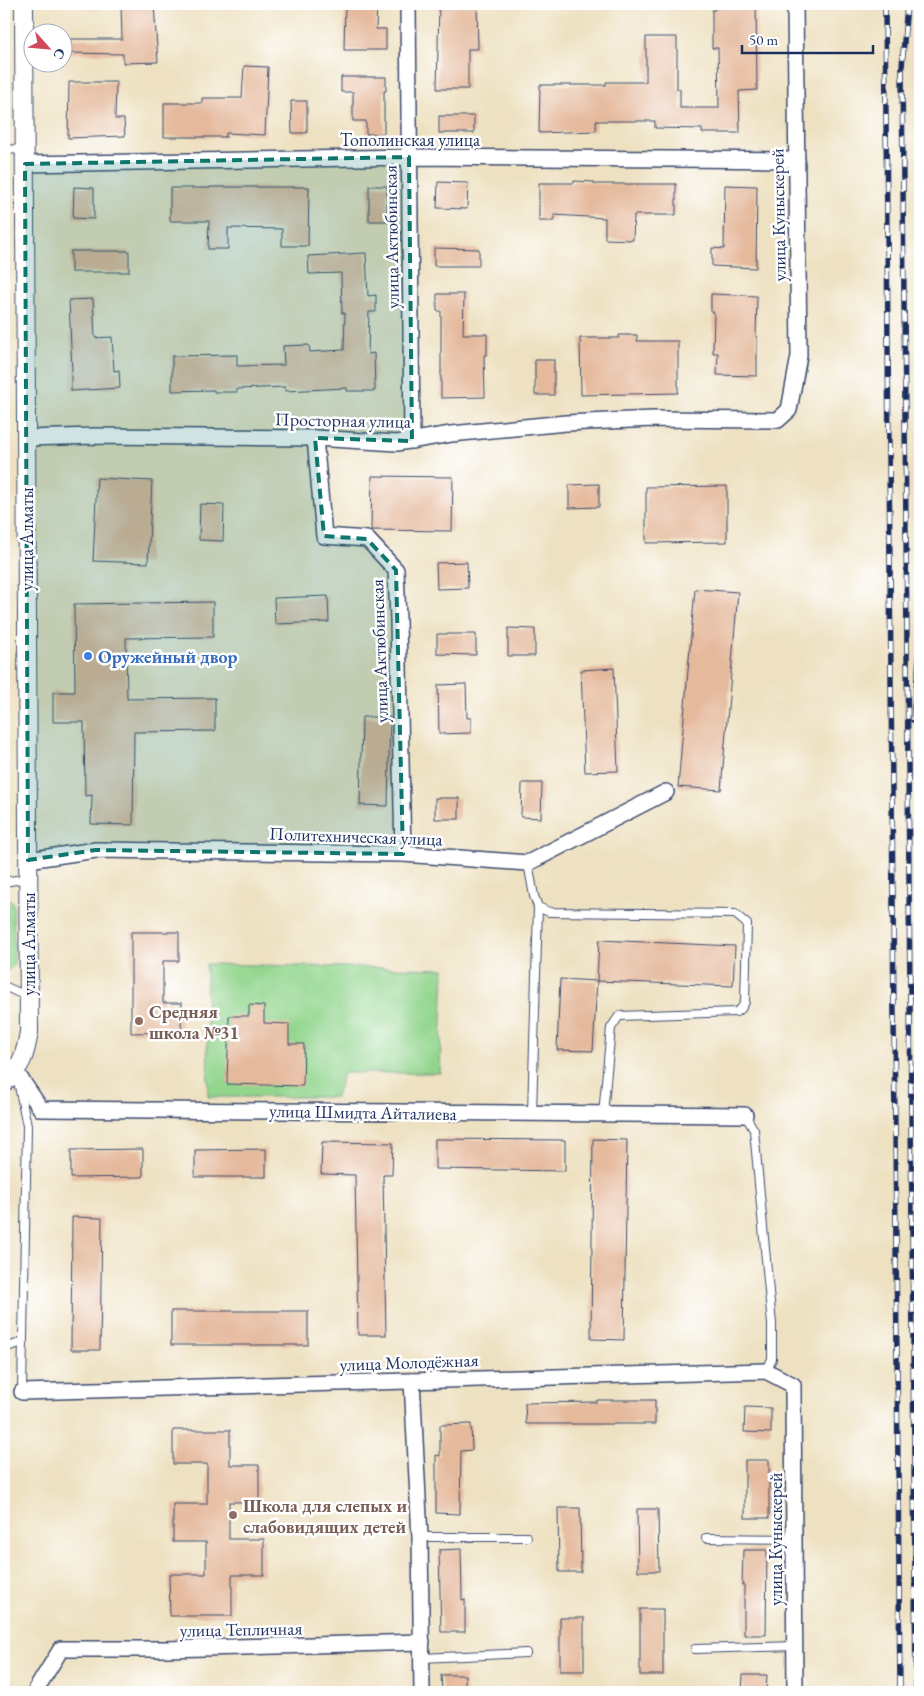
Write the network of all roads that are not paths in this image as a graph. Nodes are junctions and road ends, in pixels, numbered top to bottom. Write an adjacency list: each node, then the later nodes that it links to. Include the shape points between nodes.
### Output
1 (24, 4): 5 (street, улица Алматы)
2 (408, 4): 6 (street, улица Актюбинская)
3 (795, 4): 7 (street, улица Куныскерей)
4 (4, 149): 5 (lane)
5 (25, 157): 6 (street, Тополинская улица); 9 (street, улица Алматы)
6 (409, 157): 7 (street, Тополинская улица); 11 (street, улица Актюбинская)
7 (796, 160): 8 (street, улица Куныскерей, via 799,356 789,410)
8 (778, 420): 11 (street, Просторная улица, via 653,419 566,423)
9 (26, 438): 10 (street, Просторная улица); 14 (street, улица Алматы)
10 (315, 438): 11 (street, Просторная улица); 13 (street, улица Актюбинская, via 324,536 367,539 396,570)
11 (412, 441)
12 (666, 792): 15 (street)
13 (402, 854): 14 (street, Политехническая улица, via 96,850); 15 (street, Политехническая улица)
14 (28, 860): 16 (street, улица Алматы)
15 (528, 863): 18 (lane)
16 (28, 878): 17 (lane); 20 (street, улица Алматы)
17 (4, 882)
18 (538, 907): 22 (lane); 23 (lane, via 549,912 736,914 746,924 745,1002 742,1009 736,1012 619,1016 611,1028)
19 (4, 986): 20 (lane)
20 (28, 997): 21 (street, улица Алматы, via 26,1055)
21 (10, 1077): 22 (street, улица Шмидта Айталиева, via 41,1109); 25 (lane, via 27,1126)
22 (532, 1113): 23 (street, улица Шмидта Айталиева)
23 (603, 1114): 24 (street, улица Шмидта Айталиева)
24 (745, 1115): 27 (lane, via 754,1130 772,1324 772,1359)
25 (23, 1342): 26 (lane); 30 (lane)
26 (4, 1348)
27 (766, 1371): 28 (street, улица Молодёжная); 29 (street, улица Молодёжная)
28 (412, 1381): 30 (street, улица Молодёжная); 31 (street)
29 (793, 1385): 34 (street, улица Куныскерей)
30 (22, 1392)
31 (420, 1537): 32 (lane); 37 (street)
32 (527, 1538)
33 (706, 1538): 34 (lane)
34 (794, 1539): 35 (street, улица Куныскерей)
35 (795, 1646): 36 (lane); 41 (street, улица Куныскерей)
36 (695, 1649)
37 (422, 1650): 38 (lane); 39 (street, улица Тепличная, via 61,1648); 40 (street)
38 (526, 1653)
39 (37, 1692)
40 (422, 1692)
41 (795, 1692)

